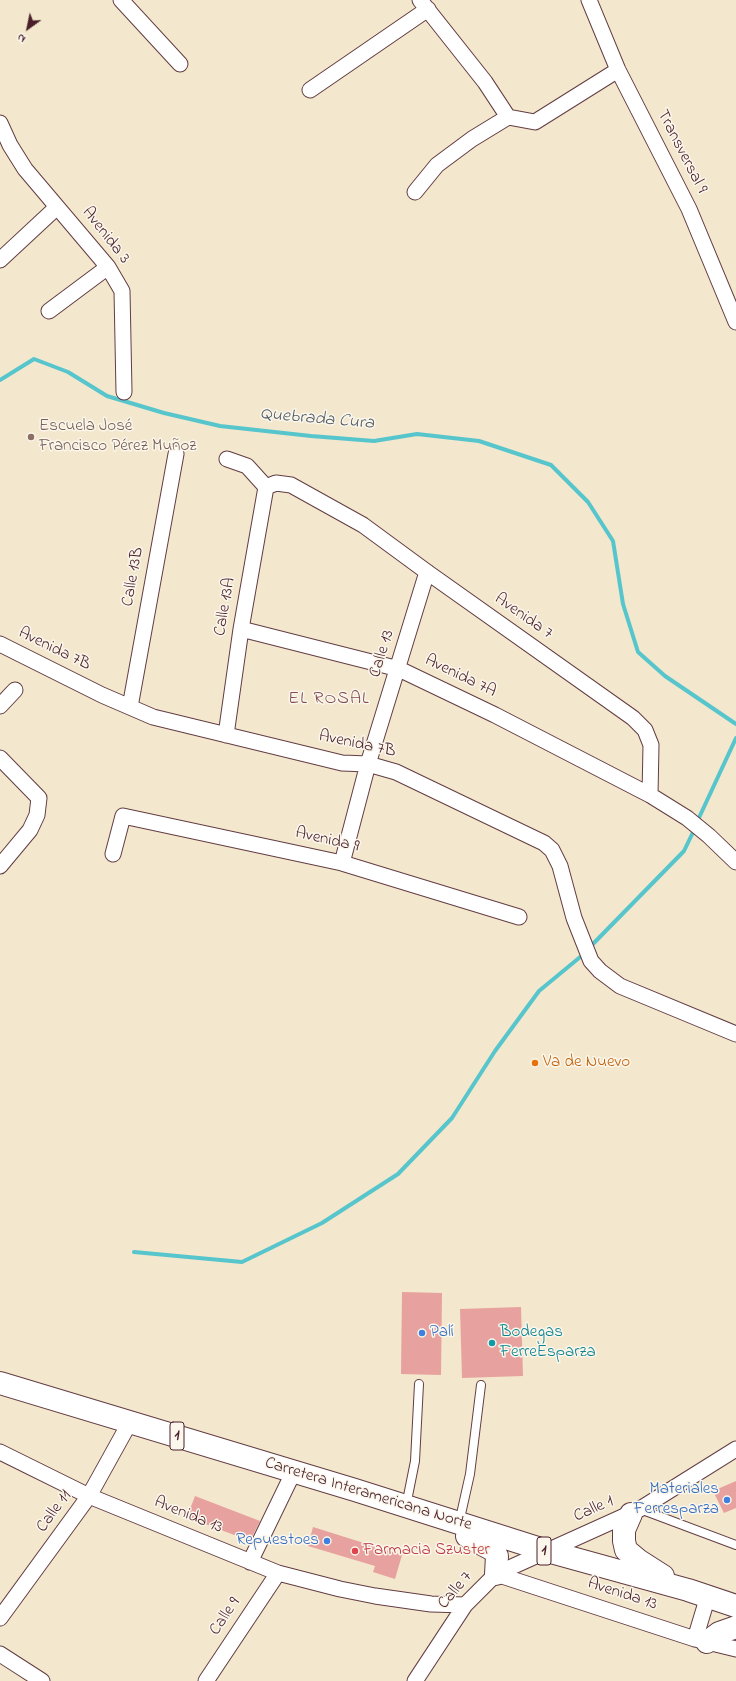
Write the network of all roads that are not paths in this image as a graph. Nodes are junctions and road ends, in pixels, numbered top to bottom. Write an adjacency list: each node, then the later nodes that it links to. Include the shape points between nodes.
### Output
1 (121, 0): 4 (street)
2 (588, 0): 5 (street, Transversal 9)
3 (424, 4): 6 (street); 7 (street, via 485,82)
4 (180, 64)
5 (618, 70): 7 (street, via 535,122); 14 (street, Transversal 9, via 689,209)
6 (310, 90)
7 (508, 117): 9 (street, via 437,165)
8 (0, 123): 10 (street, Avenida 3, via 25,169)
9 (415, 192)
10 (58, 207): 11 (street); 12 (street, Avenida 3)
11 (0, 260)
12 (108, 267): 13 (street); 15 (street, Avenida 3, via 122,291)
13 (49, 311)
14 (736, 322)
15 (124, 392)
16 (176, 454): 25 (street, Calle 13B)
17 (227, 460): 18 (street, via 247,466)
18 (266, 487): 19 (street, Avenida 7, via 276,483 291,485 363,525); 20 (street, Calle 13A)
19 (427, 572): 22 (street, Calle 13); 29 (street, Avenida 7, via 633,718 646,730 651,746)
20 (241, 629): 22 (street, Avenida 7A); 26 (street, Calle 13A)
21 (0, 644): 25 (street, Avenida 7B)
22 (399, 669): 28 (street, Calle 13); 29 (street, Avenida 7A, via 496,715)
23 (15, 690): 24 (street)
24 (0, 706)
25 (130, 707): 26 (street, Avenida 7B, via 152,717)
26 (226, 735): 28 (street, Avenida 7B, via 342,763)
27 (0, 758): 33 (street, via 39,798 37,815 30,830)
28 (368, 764): 32 (street, Calle 13); 35 (street, Avenida 7B, via 396,772 544,843 552,850 560,866 574,918 591,961 600,971 620,986)
29 (650, 795): 31 (street, via 687,818)
30 (113, 854): 32 (street, Avenida 9, via 123,816)
31 (736, 862)
32 (342, 863): 34 (street, Avenida 9)
33 (0, 866)
34 (519, 917)
35 (736, 1034)
36 (0, 1382): 39 (highway, Carretera Interamericana Norte / 1)
37 (419, 1384): 45 (lane, via 415,1461)
38 (481, 1385): 47 (lane, via 470,1474)
39 (130, 1422): 42 (highway, Carretera Interamericana Norte / 1); 44 (street, Calle 11)
40 (736, 1449): 46 (street, Calle 1)
41 (0, 1452): 44 (street, Avenida 13)
42 (294, 1471): 43 (highway, Carretera Interamericana Norte / 1); 50 (street)
43 (370, 1495): 45 (highway, Carretera Interamericana Norte / 1); 52 (highway, via 482,1543 497,1556)
44 (90, 1496): 50 (street, Avenida 13); 56 (street, Calle 11)
45 (406, 1506): 47 (highway, Carretera Interamericana Norte / 1)
46 (636, 1512): 48 (lane); 49 (street, Calle 1); 53 (highway, via 624,1530 626,1550 638,1560)
47 (459, 1523): 49 (highway, Carretera Interamericana Norte / 1)
48 (736, 1545)
49 (547, 1552): 52 (street, Calle 7); 53 (highway, Carretera Interamericana Norte / 1)
50 (250, 1562): 51 (street, Avenida 13)
51 (278, 1573): 54 (street, Avenida 13, via 375,1596 431,1604); 62 (street, Calle 9)
52 (496, 1574): 54 (street, Calle 7); 58 (street, Avenida 13)
53 (698, 1593): 55 (highway, Carretera Interamericana Norte / 1); 58 (street)
54 (465, 1605): 63 (street, Calle 7)
55 (736, 1606)
56 (0, 1618)
57 (736, 1627): 58 (highway)
58 (701, 1641): 59 (street, Avenida 13)
59 (736, 1650)
60 (0, 1654): 61 (street)
61 (42, 1681)
62 (206, 1681)
63 (415, 1681)

